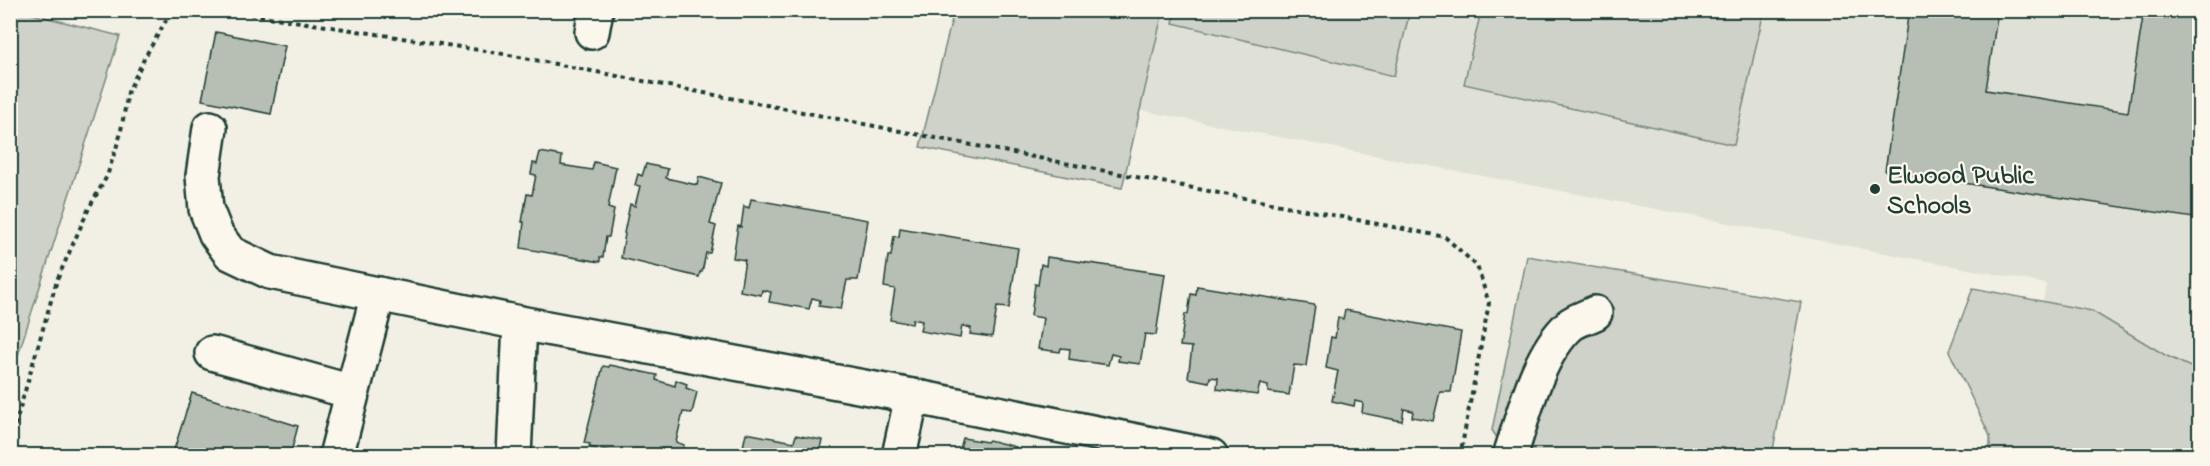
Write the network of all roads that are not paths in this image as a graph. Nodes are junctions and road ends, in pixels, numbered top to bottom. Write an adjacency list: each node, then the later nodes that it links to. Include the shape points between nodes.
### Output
1 (210, 128): 2 (street, via 203,176 206,209 216,234 230,253 270,272)
2 (378, 294): 4 (street); 6 (street)
3 (1595, 313): 12 (street, via 1571,324 1550,347)
4 (520, 323): 7 (street); 9 (street)
5 (212, 353): 6 (street)
6 (352, 392): 8 (street)
7 (912, 396): 10 (street); 11 (street)
8 (336, 456)
9 (514, 456)
10 (899, 456)
11 (1211, 456)
12 (1510, 456)

